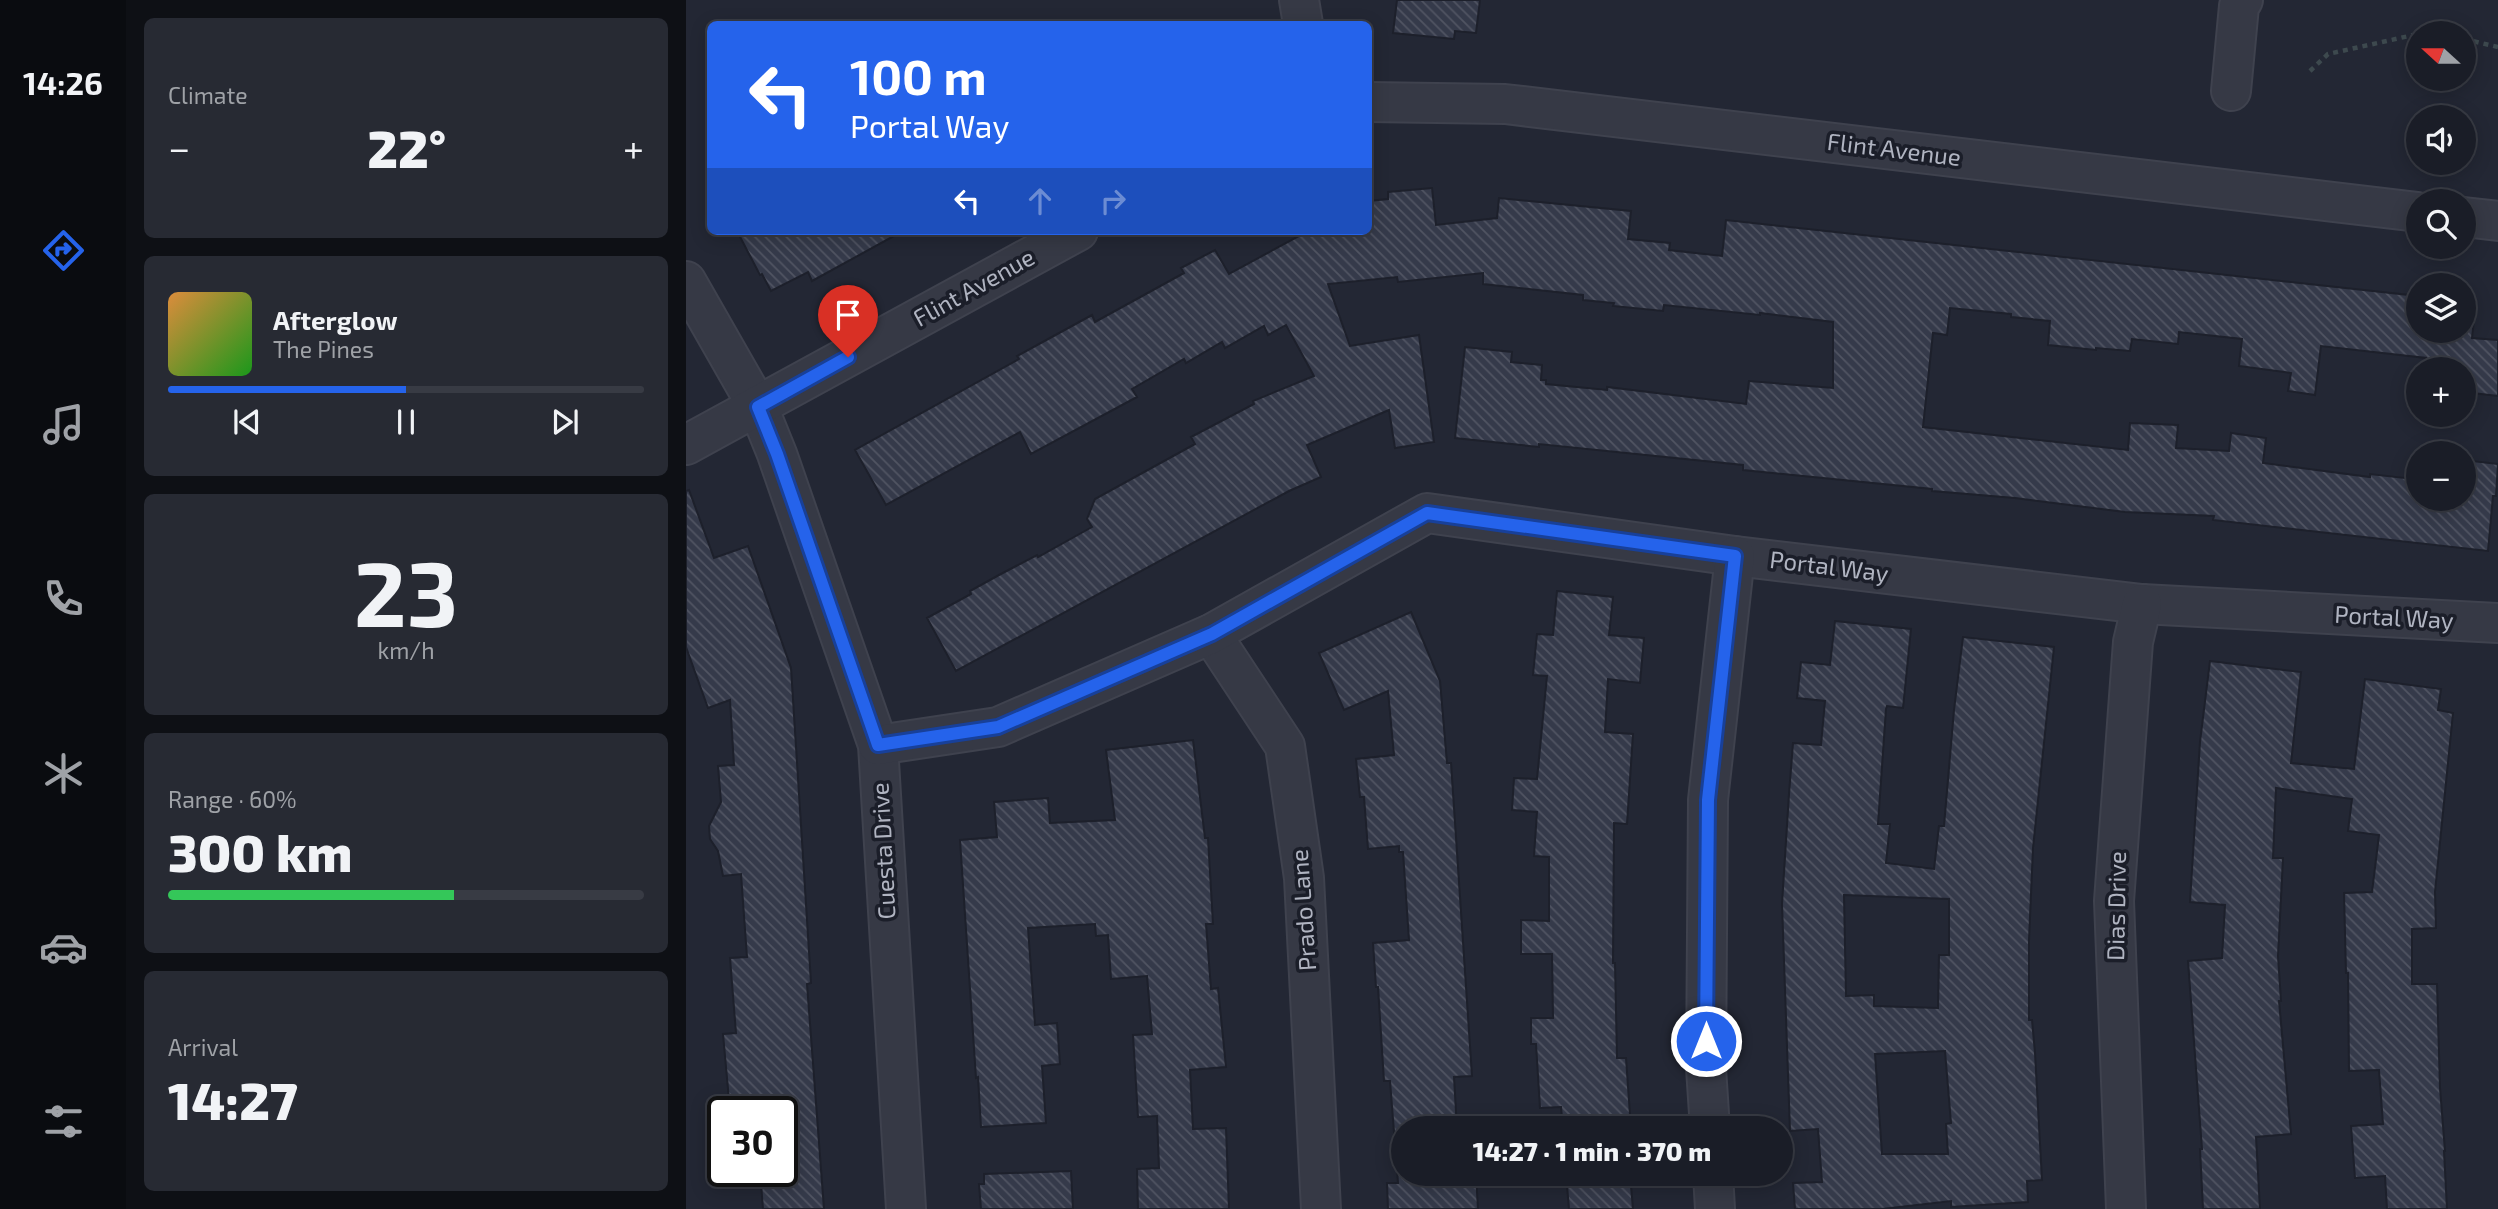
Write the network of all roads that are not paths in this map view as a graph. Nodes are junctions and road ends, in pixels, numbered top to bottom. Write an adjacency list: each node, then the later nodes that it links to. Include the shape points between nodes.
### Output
1 (1299, 0): 3 (street)
2 (2243, 0): 4 (street)
3 (1302, 21)
4 (2231, 92)
5 (1372, 102): 6 (street, Flint Avenue, via 1505,104)
6 (2406, 211)
7 (2476, 219): 8 (street)
8 (2498, 222)
9 (1071, 235): 11 (street, Flint Avenue)
10 (686, 281): 11 (street, Cuesta Drive)
11 (758, 407): 12 (street, Flint Avenue); 17 (street, Cuesta Drive)
12 (686, 445)
13 (1735, 556): 14 (street, Portal Way); 16 (street, Portal Way, via 1427,513); 18 (street, via 1708,800)
14 (2142, 604): 15 (street, Portal Way); 23 (street, Dias Drive, via 2133,642 2113,901)
15 (2498, 623)
16 (1212, 634): 17 (street, Portal Way, via 998,727); 21 (street, Prado Lane, via 1285,746 1304,878)
17 (878, 745): 20 (street, Cuesta Drive)
18 (1709, 1116)
19 (1714, 1186): 22 (street)
20 (906, 1209)
21 (1321, 1209)
22 (1715, 1209)
23 (2126, 1209)

